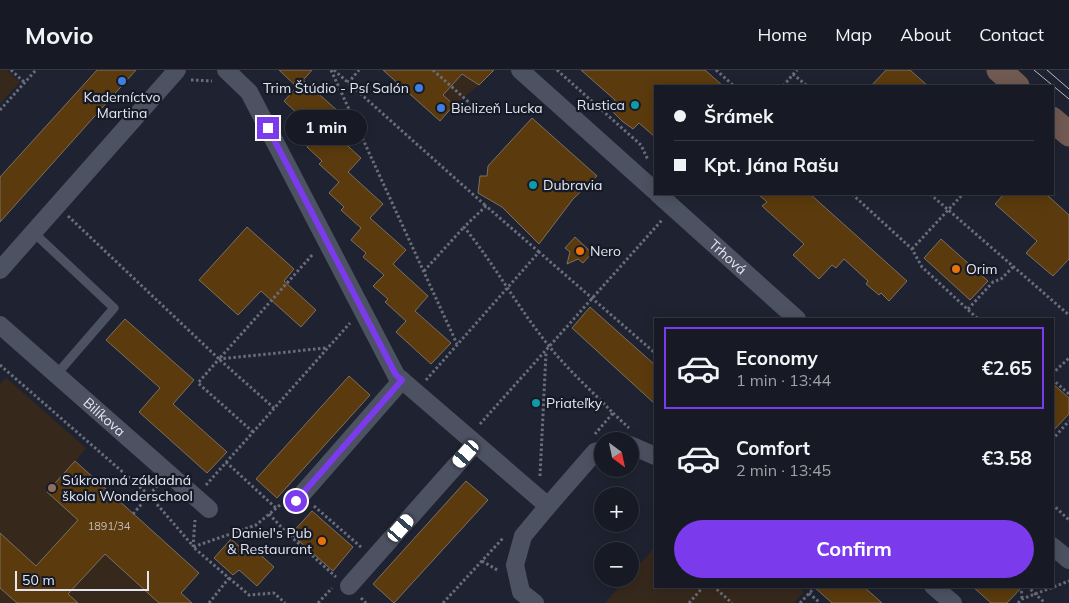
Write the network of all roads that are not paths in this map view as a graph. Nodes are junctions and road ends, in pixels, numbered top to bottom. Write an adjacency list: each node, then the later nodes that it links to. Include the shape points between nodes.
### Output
1 (520, 70): 8 (street, Trhová)
2 (999, 70): 5 (main road)
3 (221, 76): 15 (street, via 249,92 396,375)
4 (180, 77): 10 (street)
5 (1016, 85)
6 (1054, 121): 7 (main road)
7 (1069, 134)
8 (654, 191)
9 (658, 195): 12 (street, Trhová)
10 (33, 232): 11 (street); 14 (lane, via 114,308)
11 (0, 270)
12 (797, 318)
13 (0, 325): 14 (street, Bilíkova)
14 (56, 374): 22 (street, Bilíkova)
15 (410, 378): 16 (street); 20 (street)
16 (476, 436): 21 (street); 25 (street)
17 (639, 449): 19 (street)
18 (594, 454): 21 (street)
19 (654, 456)
20 (296, 501)
21 (548, 506): 27 (street, via 523,536 515,564 521,592)
22 (209, 509)
23 (1054, 548): 24 (street)
24 (1069, 560)
25 (340, 586)
26 (935, 588): 28 (street)
27 (535, 603)
28 (953, 603)

